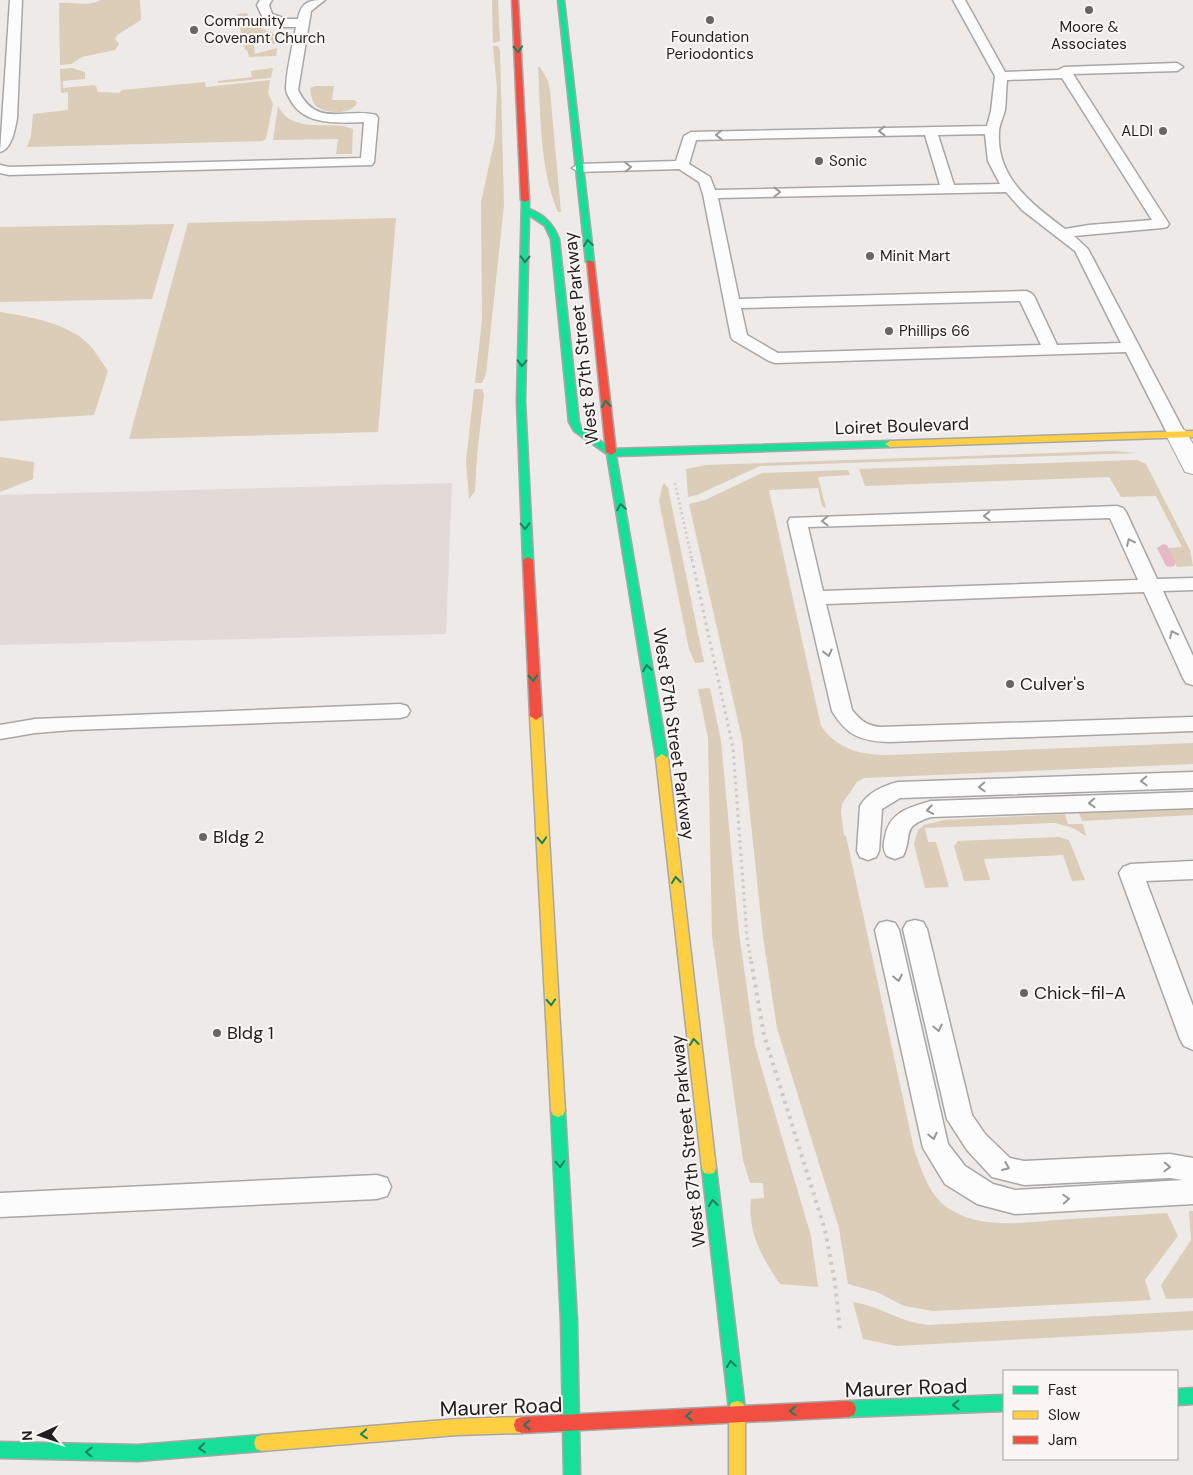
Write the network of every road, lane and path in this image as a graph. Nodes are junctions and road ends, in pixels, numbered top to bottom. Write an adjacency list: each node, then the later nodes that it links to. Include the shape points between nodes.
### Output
1 (16, 0): 13 (lane, via 10,118)
2 (266, 0): 7 (lane, via 267,16 284,24)
3 (319, 0): 7 (lane, via 309,5)
4 (515, 0): 20 (main road, one-way to 20)
5 (561, 0): 15 (main road, West 87th Street Parkway)
6 (959, 0): 10 (lane)
7 (303, 23): 16 (lane, via 292,90 296,102 316,116 371,118 367,162)
8 (1177, 67): 9 (lane, via 1064,71)
9 (1066, 74): 10 (lane); 21 (lane, via 1162,224)
10 (1001, 76): 12 (lane, via 998,111)
11 (930, 130): 12 (lane); 14 (lane, one-way to 14, via 691,136); 18 (lane)
12 (992, 130): 17 (lane, via 995,161)
13 (0, 148)
14 (682, 165): 15 (lane, one-way to 14); 19 (lane, via 705,180)
15 (580, 168): 26 (main road, West 87th Street Parkway, one-way to 15)
16 (0, 169)
17 (1010, 188): 18 (lane); 21 (lane, via 1027,207)
18 (948, 189): 19 (lane, one-way to 18)
19 (710, 194): 22 (lane)
20 (526, 211): 26 (main road, via 545,218 552,226 555,239 574,422 577,430); 53 (main road, one-way to 53, via 521,402 525,522 569,1321)
21 (1062, 234): 23 (lane, via 1081,249)
22 (733, 304): 24 (lane, via 739,337 774,358); 24 (lane, via 1026,296)
23 (1132, 347): 24 (lane); 25 (lane)
24 (1051, 350)
25 (1185, 434): 26 (main road, Loiret Boulevard); 27 (street)
26 (611, 453): 52 (main road, West 87th Street Parkway, one-way to 26, via 661,750)
27 (1193, 467)
28 (672, 475): 48 (path, via 733,748 747,937 764,1035 825,1230 836,1283)
29 (1193, 584): 30 (lane)
30 (1151, 586): 31 (lane); 31 (lane, one-way to 31, via 1116,512 797,522); 32 (lane, one-way to 30)
31 (815, 598): 34 (lane, one-way to 34, via 842,712 852,725 867,734)
32 (1193, 678)
33 (400, 711): 35 (lane, via 72,723)
34 (1193, 724)
35 (0, 732)
36 (1193, 780): 39 (lane, one-way to 39, via 898,790 871,806)
37 (1193, 800): 38 (lane, one-way to 38, via 931,809 902,821 895,835)
38 (895, 850)
39 (868, 851)
40 (1193, 870): 43 (lane, via 1131,873)
41 (914, 929): 44 (lane, one-way to 44, via 960,1120 1002,1168 1024,1173 1170,1166)
42 (887, 930): 46 (lane, one-way to 46, via 936,1148 955,1175 987,1195 1015,1202)
43 (1193, 1039)
44 (1193, 1170)
45 (377, 1187): 47 (lane)
46 (1193, 1192)
47 (0, 1205)
48 (840, 1331)
49 (1193, 1396): 50 (main road)
50 (1178, 1397)
51 (1003, 1403): 52 (main road, Maurer Road, one-way to 52)
52 (737, 1413): 53 (main road, Maurer Road, one-way to 53); 56 (main road, West 87th Street Parkway)
53 (570, 1423): 54 (main road, Maurer Road, one-way to 54, via 457,1427 138,1453); 55 (main road)
54 (0, 1450)
55 (572, 1475)
56 (737, 1475)

